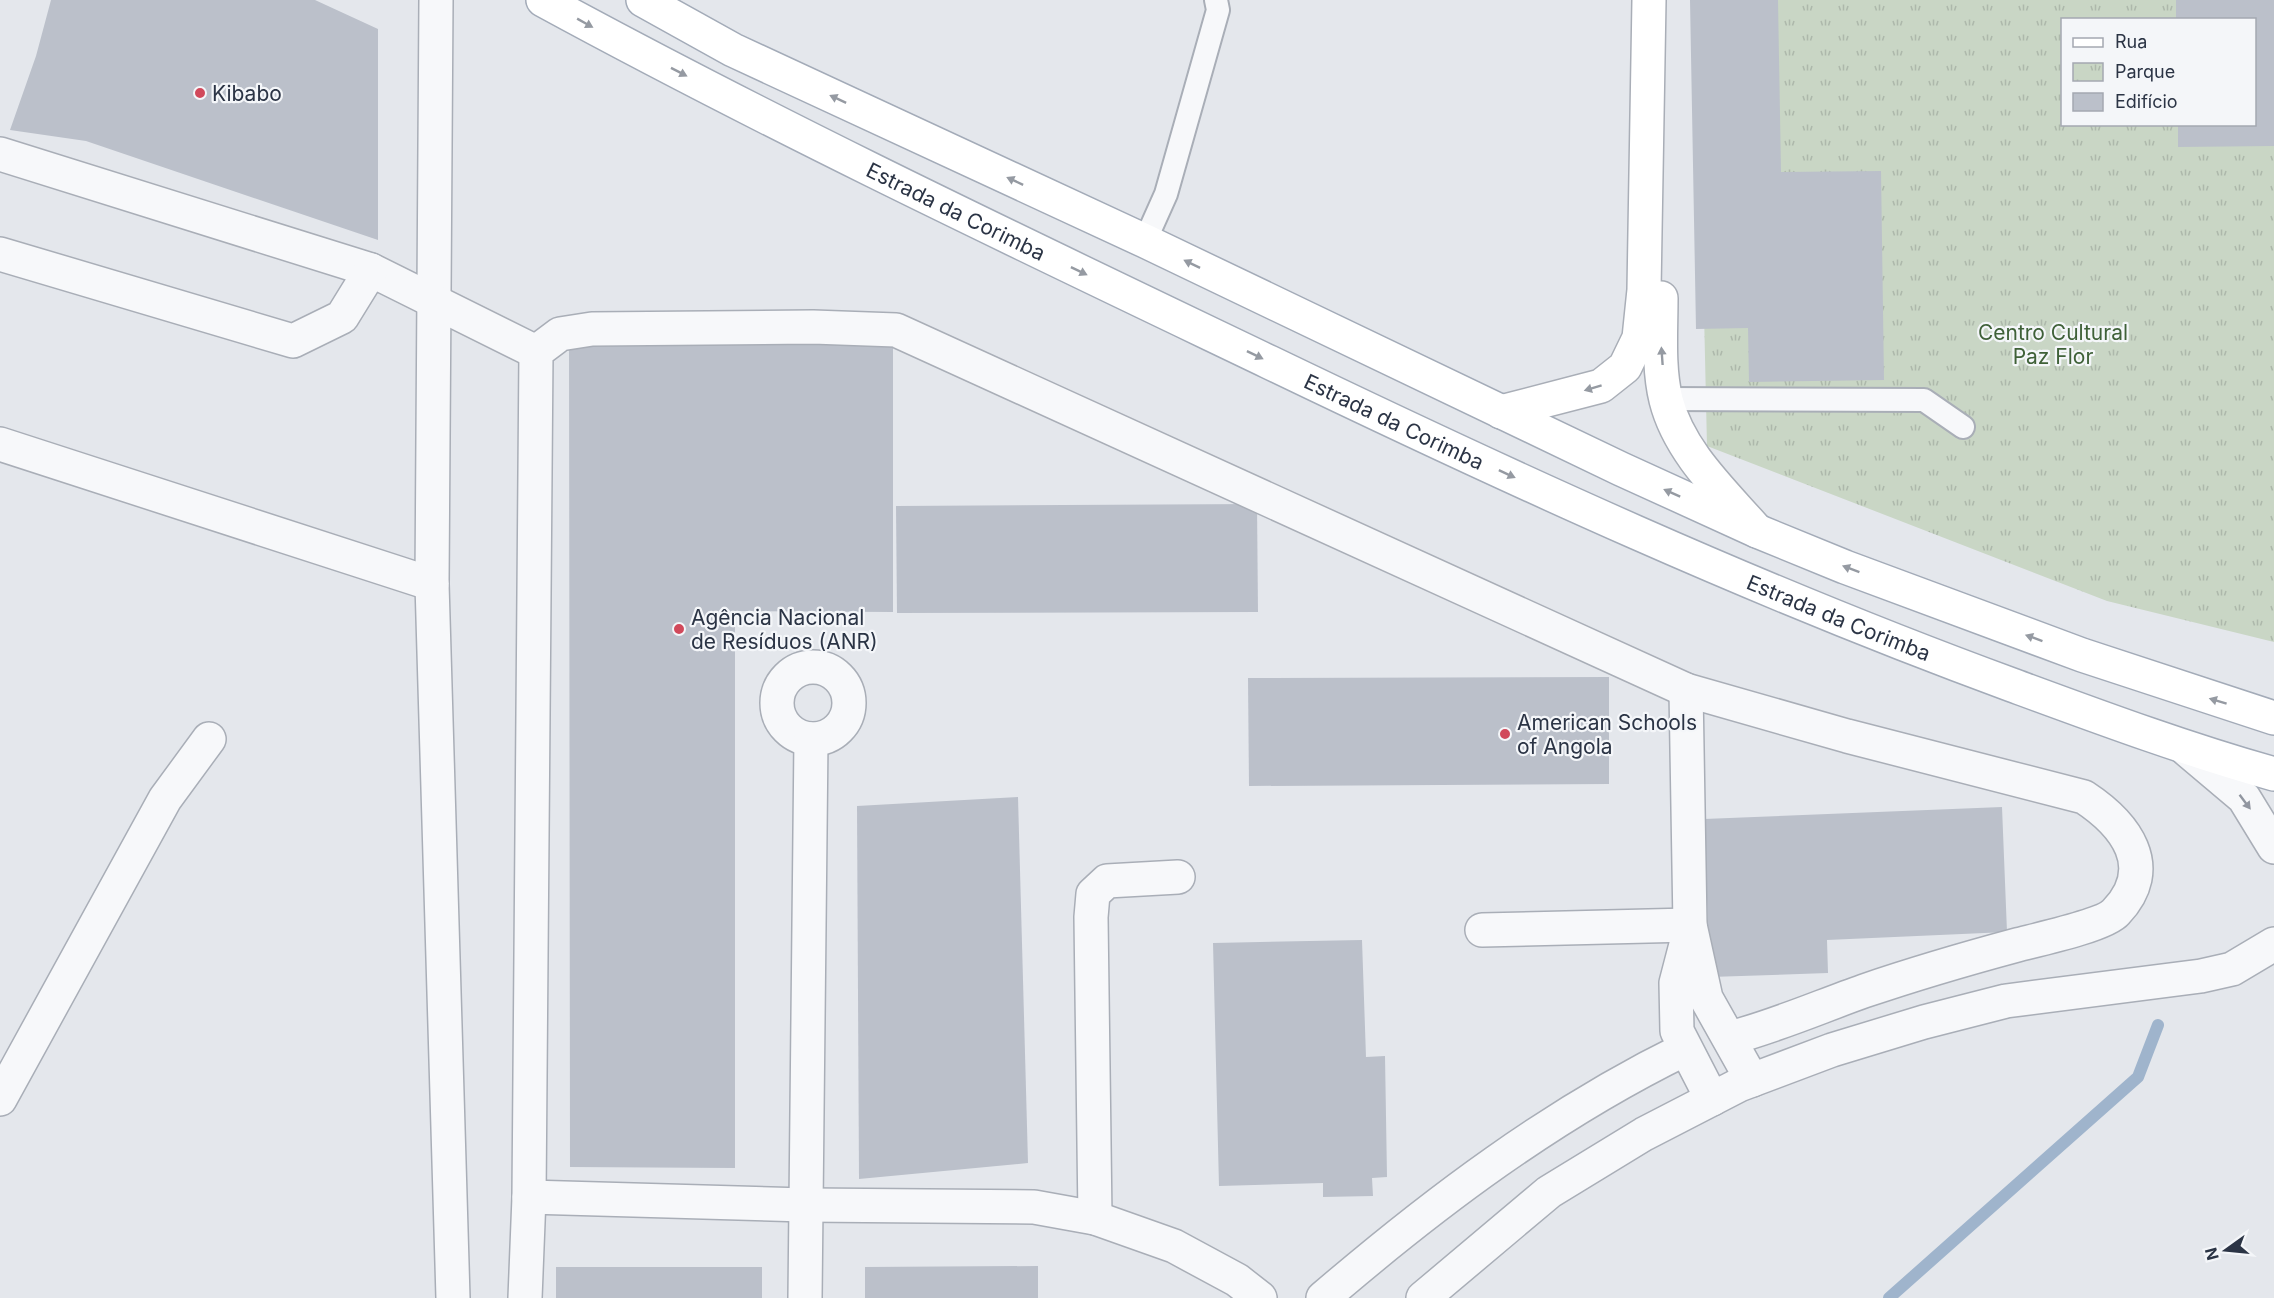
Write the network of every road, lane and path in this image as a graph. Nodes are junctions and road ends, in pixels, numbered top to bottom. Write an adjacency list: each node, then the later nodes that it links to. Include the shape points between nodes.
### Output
1 (436, 0): 11 (street)
2 (543, 0): 23 (main road, Estrada da Corimba, one-way to 23, via 986,226 1563,500 1808,606)
3 (643, 0): 7 (main road, one-way to 3, via 733,50)
4 (1216, 0): 7 (lane, via 1218,10 1166,194)
5 (1649, 0): 8 (main road)
6 (0, 154): 10 (street)
7 (1144, 240): 14 (main road, one-way to 7)
8 (1644, 246): 13 (main road, one-way to 8, via 1662,296); 14 (main road, one-way to 14, via 1639,339 1625,367 1601,386)
9 (0, 254): 10 (street, via 292,341 342,317)
10 (371, 270): 11 (street)
11 (433, 303): 12 (street); 18 (street)
12 (536, 352): 19 (street, via 561,334 592,329 896,330); 35 (street)
13 (1665, 399): 15 (lane, via 1924,400); 17 (main road, via 1697,462)
14 (1501, 412): 17 (main road, one-way to 14)
15 (1963, 427)
16 (0, 444): 18 (street)
17 (1757, 531): 20 (main road, one-way to 17, via 2082,655)
18 (432, 584): 38 (street)
19 (1686, 690): 27 (street); 30 (street, via 1879,745 2084,797 2115,821 2133,850 2135,872 2129,895 2115,915 1967,958)
20 (2274, 718)
21 (209, 739): 33 (street, via 165,799)
22 (811, 739): 36 (street)
23 (2186, 749): 24 (main road, Estrada da Corimba); 25 (street, one-way to 25, via 2244,798)
24 (2274, 774)
25 (2274, 848)
26 (1178, 877): 37 (street, via 1107,880 1093,894)
27 (1690, 925): 28 (street); 30 (street, via 1707,998); 31 (street, via 1676,983 1677,1031)
28 (1482, 930)
29 (2271, 940): 32 (street, via 2232,969 2006,1001 1832,1050)
30 (1730, 1038): 32 (street)
31 (1685, 1049): 34 (street); 42 (street, via 1591,1099 1467,1181)
32 (1752, 1080): 34 (street)
33 (0, 1099)
34 (1712, 1099): 43 (street, via 1644,1134 1549,1192)
35 (530, 1197): 36 (street); 39 (street)
36 (805, 1205): 37 (street, via 1034,1207); 40 (street)
37 (1095, 1218): 41 (street, via 1174,1246 1237,1280)
38 (453, 1298)
39 (525, 1298)
40 (805, 1298)
41 (1260, 1298)
42 (1323, 1298)
43 (1423, 1298)

